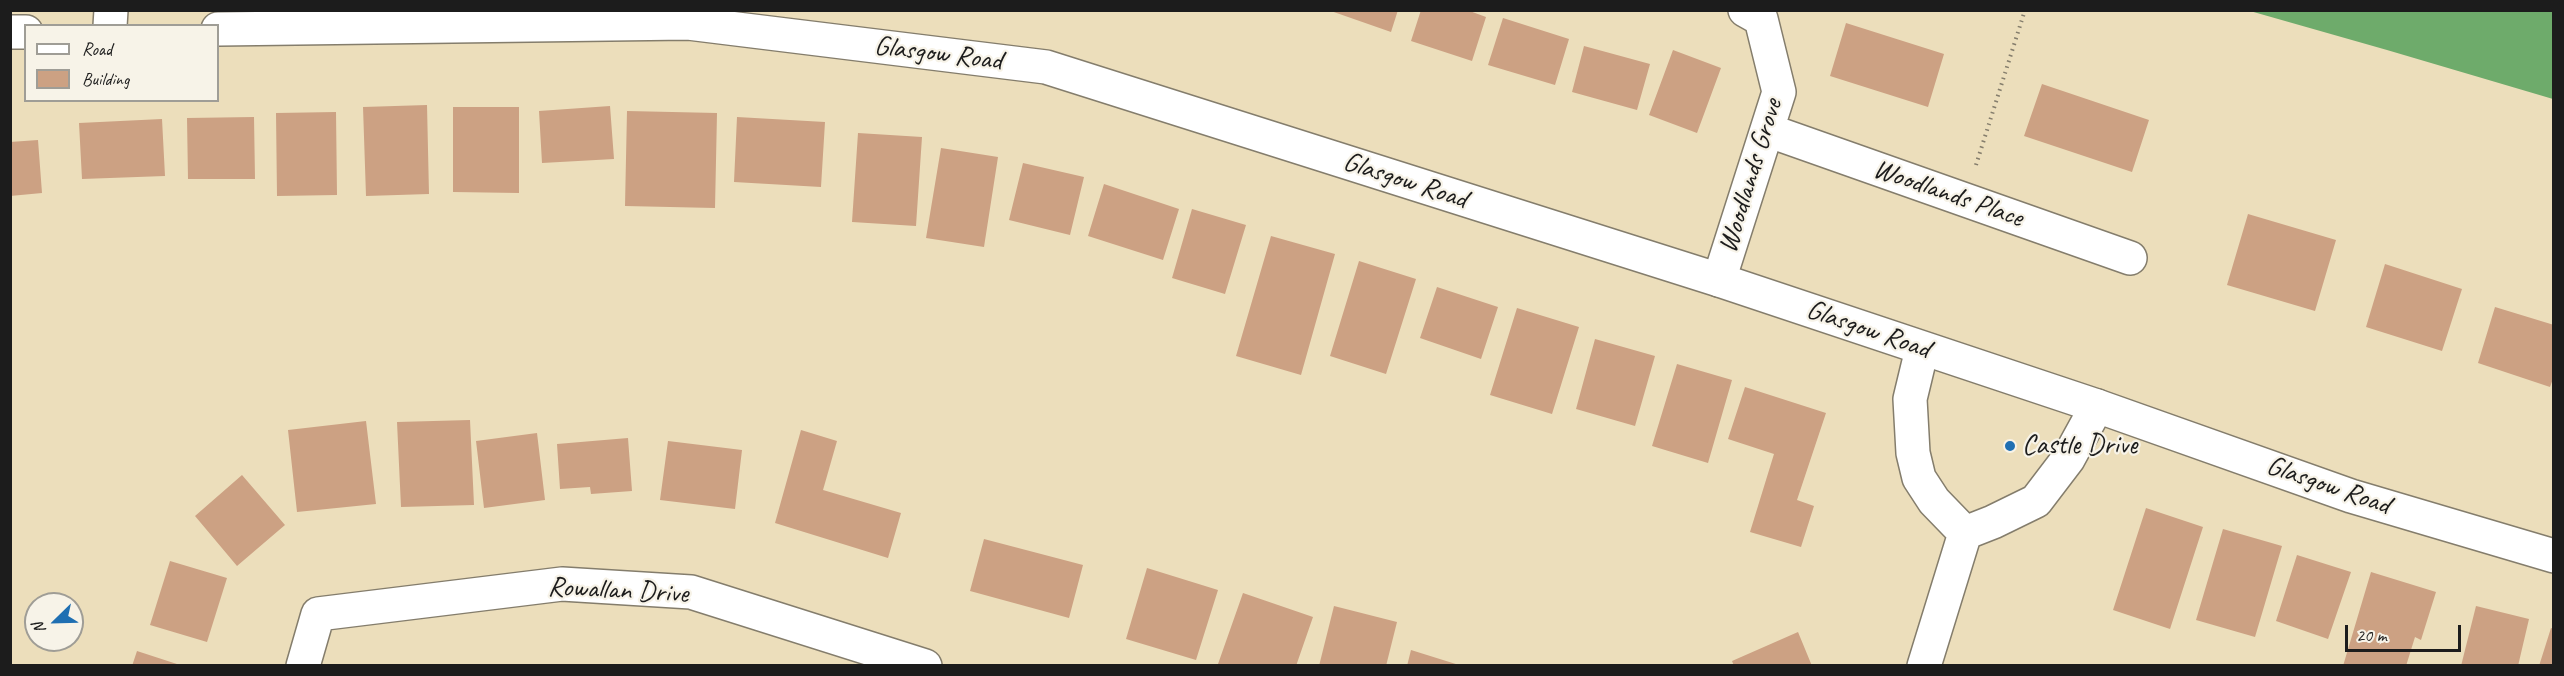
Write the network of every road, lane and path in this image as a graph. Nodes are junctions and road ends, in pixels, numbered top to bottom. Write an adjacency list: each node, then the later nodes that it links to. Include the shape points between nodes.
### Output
1 (1745, 10): 4 (main road, Woodlands Grove, via 1761,19 1779,92)
2 (2025, 10): 5 (path)
3 (219, 29): 7 (main road, Glasgow Road, via 688,23 1046,67)
4 (1767, 130): 5 (main road, Woodlands Place); 7 (main road, Woodlands Grove)
5 (1965, 201): 6 (main road, Woodlands Place)
6 (2130, 258)
7 (1719, 280): 8 (main road, Glasgow Road)
8 (1922, 349): 9 (main road, Glasgow Road); 10 (main road, via 1910,399 1918,478)
9 (2097, 406): 10 (main road, via 2068,459 2036,501); 11 (main road, Glasgow Road, via 2351,496)
10 (1965, 533): 14 (main road)
11 (2553, 556)
12 (303, 666): 13 (main road, Rowallan Drive, via 318,614 562,584 691,592)
13 (925, 666)
14 (1924, 666)

